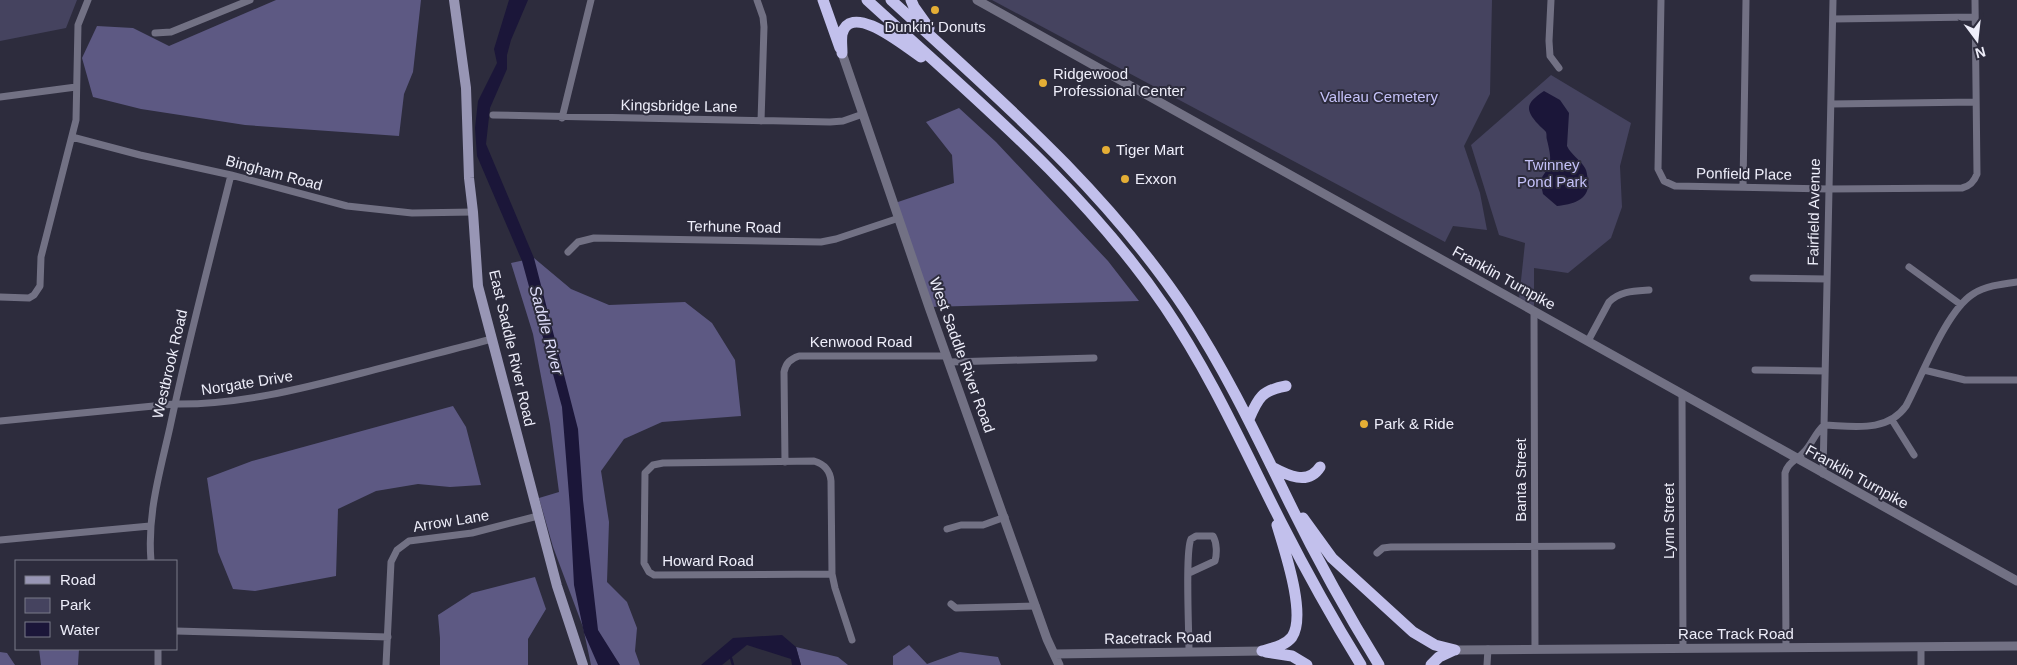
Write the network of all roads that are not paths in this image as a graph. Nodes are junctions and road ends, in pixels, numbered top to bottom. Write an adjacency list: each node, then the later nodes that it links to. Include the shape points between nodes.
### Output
1 (88, 0): 24 (street, via 78,25)
2 (250, 0): 16 (street)
3 (454, 0): 36 (main road, East Saddle River Road, via 465,80)
4 (590, 0): 30 (street)
5 (757, 0): 31 (street, via 764,28)
6 (823, 0): 21 (highway)
7 (867, 0): 23 (highway)
8 (891, 0): 20 (highway)
9 (911, 0): 20 (highway)
10 (977, 0): 46 (street, Franklin Turnpike)
11 (1551, 0): 22 (street, via 1548,41 1550,56)
12 (1661, 0): 34 (street, Ponfield Place, via 1658,169 1664,181 1675,186)
13 (1746, 0): 34 (street)
14 (1833, 0): 18 (street, Fairfield Avenue)
15 (1975, 0): 17 (street)
16 (238, 3): 19 (street, via 171,32)
17 (1975, 17): 18 (street); 26 (street)
18 (1833, 19): 27 (street, Fairfield Avenue)
19 (155, 33)
20 (947, 51): 58 (highway, via 1052,149 1131,234 1194,323)
21 (842, 53): 23 (highway, via 845,28 863,21 882,28); 28 (street, West Saddle River Road)
22 (1559, 68)
23 (950, 76): 69 (highway, via 1069,189 1141,273 1205,370)
24 (76, 87): 25 (street); 32 (street, via 76,120)
25 (0, 97)
26 (1976, 102): 27 (street); 35 (street, Ponfield Place, via 1977,174 1972,184 1958,189)
27 (1831, 104): 35 (street, Fairfield Avenue)
28 (863, 114): 31 (street, Kingsbridge Lane, via 838,122); 37 (street, West Saddle River Road)
29 (493, 115): 30 (street, Kingsbridge Lane)
30 (562, 118): 31 (street, Kingsbridge Lane)
31 (761, 121)
32 (72, 137): 33 (street, Bingham Road); 44 (street, via 41,257 40,286 29,298)
33 (231, 175): 36 (street, Bingham Road, via 348,206 412,213); 57 (street, Westbrook Road)
34 (1743, 187): 35 (street, Ponfield Place)
35 (1829, 189): 41 (street, Fairfield Avenue)
36 (473, 212): 47 (main road, East Saddle River Road, via 478,286)
37 (899, 218): 38 (street, Terhune Road, via 821,242 594,238 578,242); 50 (street, West Saddle River Road)
38 (568, 252)
39 (1909, 267): 45 (street)
40 (1753, 278): 41 (street)
41 (1827, 279): 53 (street, Fairfield Avenue)
42 (2017, 282): 45 (street, via 1988,287)
43 (1649, 290): 48 (street, via 1613,298)
44 (0, 297)
45 (1960, 304): 52 (street)
46 (1534, 311): 48 (street, Franklin Turnpike); 76 (street, Banta Street)
47 (492, 339): 57 (street, Norgate Drive, via 294,390 236,400); 70 (main road, East Saddle River Road)
48 (1588, 341): 56 (street, Franklin Turnpike)
49 (1094, 358): 50 (street)
50 (948, 359): 64 (street, Kenwood Road, via 793,358 784,372); 71 (street, West Saddle River Road)
51 (1755, 370): 53 (street)
52 (1924, 370): 54 (street, via 1965,380); 59 (street, via 1906,406)
53 (1825, 371): 61 (street, Fairfield Avenue)
54 (2017, 380)
55 (1286, 386): 58 (highway, via 1264,393)
56 (1682, 394): 63 (street, Franklin Turnpike); 89 (street, Lynn Street)
57 (174, 404): 60 (street, Norgate Drive); 72 (street, Westbrook Road, via 156,480)
58 (1249, 419): 65 (highway)
59 (1892, 420): 61 (street, via 1871,426); 62 (street)
60 (0, 421)
61 (1824, 426): 63 (street); 67 (street, Fairfield Avenue)
62 (1914, 455)
63 (1796, 459): 67 (street, Franklin Turnpike); 90 (street, via 1785,473)
64 (785, 462): 80 (street, via 814,461 828,471 831,481); 80 (street, Howard Road, via 663,463 650,467 644,476 646,568 659,576)
65 (1272, 467): 66 (highway, via 1300,478 1312,475); 68 (highway)
66 (1320, 467)
67 (1823, 474): 81 (street, Franklin Turnpike)
68 (1284, 491): 94 (highway, via 1326,550 1350,575 1418,637 1435,646); 104 (highway, via 1328,577)
69 (1270, 499): 96 (highway, via 1291,572 1297,622 1287,642); 103 (highway, via 1320,596)
70 (538, 516): 85 (street, Arrow Lane, via 472,533 416,539 402,544 391,562); 100 (main road, East Saddle River Road)
71 (1005, 517): 73 (street, via 983,525); 83 (street, West Saddle River Road)
72 (150, 526): 74 (street); 78 (street, Westbrook Road)
73 (947, 529)
74 (0, 540)
75 (1612, 546): 76 (street)
76 (1534, 547): 77 (street, via 1391,547); 92 (street, Banta Street)
77 (1377, 553)
78 (151, 560)
79 (1188, 572): 79 (street, via 1215,561 1216,541 1213,536 1191,539 1188,544); 95 (street)
80 (832, 574): 86 (street)
81 (2017, 581)
82 (950, 604): 83 (street, via 956,608)
83 (1036, 606): 97 (street, West Saddle River Road)
84 (178, 631): 85 (street)
85 (388, 638): 99 (street, Arrow Lane)
86 (852, 640)
87 (2017, 646): 88 (street, Race Track Road)
88 (1921, 647): 90 (street, Race Track Road); 107 (street)
89 (1683, 648): 90 (street, Race Track Road); 92 (street, Race Track Road)
90 (1786, 648)
91 (1488, 649): 92 (street, Race Track Road); 94 (street, Race Track Road); 106 (street)
92 (1535, 649)
93 (158, 650): 98 (street)
94 (1455, 650): 105 (highway, via 1439,657)
95 (1189, 651): 96 (street, Racetrack Road); 97 (street, Racetrack Road)
96 (1262, 651): 102 (highway, via 1292,656)
97 (1054, 654): 101 (street, West Saddle River Road)
98 (158, 665)
99 (386, 665)
100 (583, 665)
101 (1058, 665)
102 (1307, 665)
103 (1361, 665)
104 (1379, 665)
105 (1431, 665)
106 (1488, 665)
107 (1921, 665)

